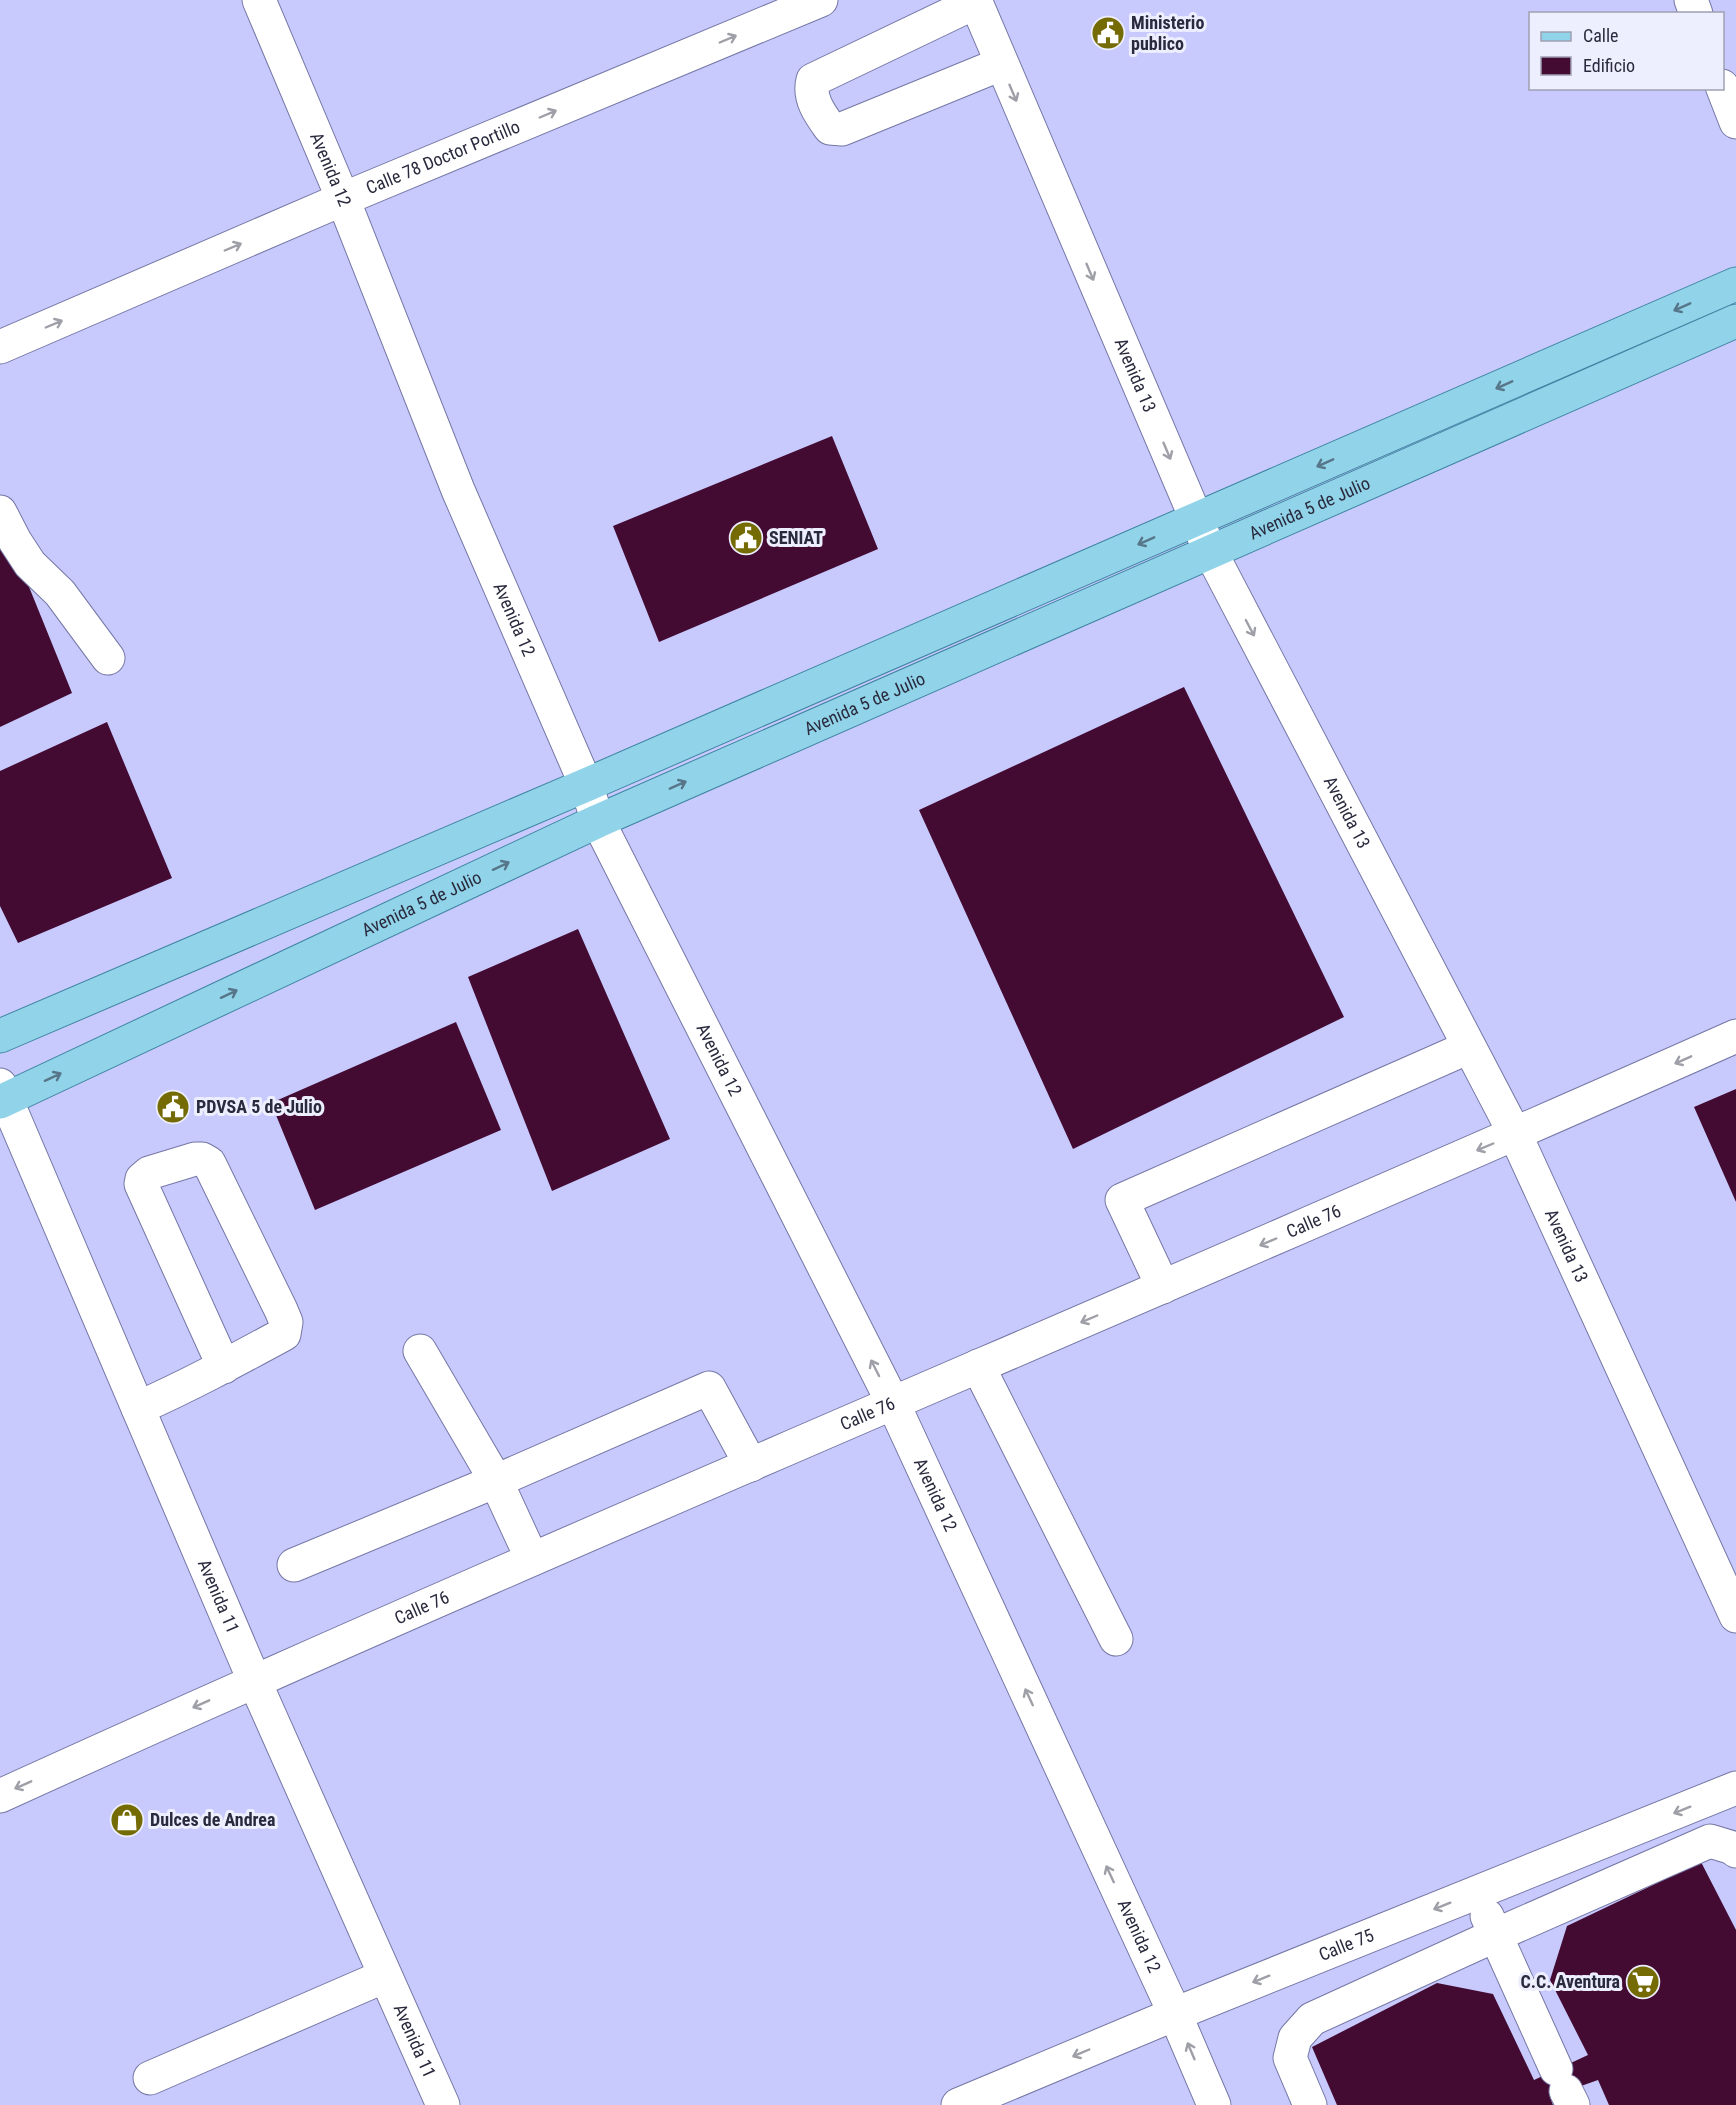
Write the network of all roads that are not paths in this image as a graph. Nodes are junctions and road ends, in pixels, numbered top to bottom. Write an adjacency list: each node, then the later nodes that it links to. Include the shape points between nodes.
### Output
1 (259, 0): 7 (street, Avenida 12)
2 (821, 0): 7 (street, Calle 78 Doctor Portillo, one-way to 2)
3 (976, 1): 4 (street, Avenida 13); 4 (street, via 813,80 810,90 814,102 830,128 842,129)
4 (1001, 64): 12 (street, Avenida 13, one-way to 12)
5 (1724, 90): 6 (street)
6 (1736, 122)
7 (343, 199): 10 (street, Calle 78 Doctor Portillo, one-way to 7); 15 (street, Avenida 12, via 458,490)
8 (1736, 284): 12 (main road, Avenida 5 de Julio, one-way to 12)
9 (1736, 321): 13 (main road, Avenida 5 de Julio)
10 (2, 340)
11 (0, 512): 14 (street, via 30,564 60,593)
12 (1196, 519): 13 (street, Avenida 13); 15 (main road, Avenida 5 de Julio, one-way to 15)
13 (1210, 551): 16 (main road, Avenida 5 de Julio, one-way to 13); 19 (street, Avenida 13, one-way to 19)
14 (108, 658)
15 (586, 785): 16 (street, Avenida 12); 17 (main road, Avenida 5 de Julio)
16 (598, 820): 20 (main road, Avenida 5 de Julio, one-way to 16); 26 (street, Avenida 12, one-way to 16)
17 (0, 1036)
18 (1736, 1036): 21 (street, Calle 76, one-way to 21)
19 (1469, 1047): 21 (street, Avenida 13); 22 (street, via 1122,1200)
20 (2, 1096): 27 (street, Avenida 11)
21 (1515, 1134): 22 (street, Calle 76, one-way to 22); 32 (street, Avenida 13)
22 (1163, 1287): 24 (street, Calle 76, one-way to 24)
23 (420, 1352): 29 (street)
24 (978, 1366): 26 (street, Calle 76); 33 (street)
25 (224, 1367): 25 (street, via 284,1334 286,1322 209,1163 195,1159 149,1173 141,1184); 27 (street)
26 (893, 1403): 28 (street, Calle 76); 41 (street, Avenida 12, one-way to 26)
27 (138, 1408): 34 (street, Avenida 11)
28 (751, 1465): 29 (street, via 709,1388); 30 (street, Calle 76)
29 (496, 1481): 30 (street); 31 (street)
30 (532, 1559): 34 (street, Calle 76)
31 (294, 1565)
32 (1736, 1616)
33 (1116, 1639)
34 (254, 1680): 36 (street, Calle 76, one-way to 36); 40 (street, Avenida 11)
35 (1736, 1788): 38 (street, Calle 75, one-way to 38)
36 (0, 1796)
37 (1736, 1851): 39 (street, via 1710,1841)
38 (1477, 1893): 39 (street); 41 (street, Calle 75, one-way to 41)
39 (1496, 1935): 43 (street); 47 (street, via 1312,2019 1295,2038 1290,2058)
40 (385, 1976): 42 (street); 44 (street, Avenida 11)
41 (1175, 2014): 45 (street, Calle 75, one-way to 45); 46 (street, Avenida 12, one-way to 41)
42 (150, 2078)
43 (1565, 2088)
44 (443, 2105)
45 (958, 2105)
46 (1214, 2105)
47 (1310, 2105)

